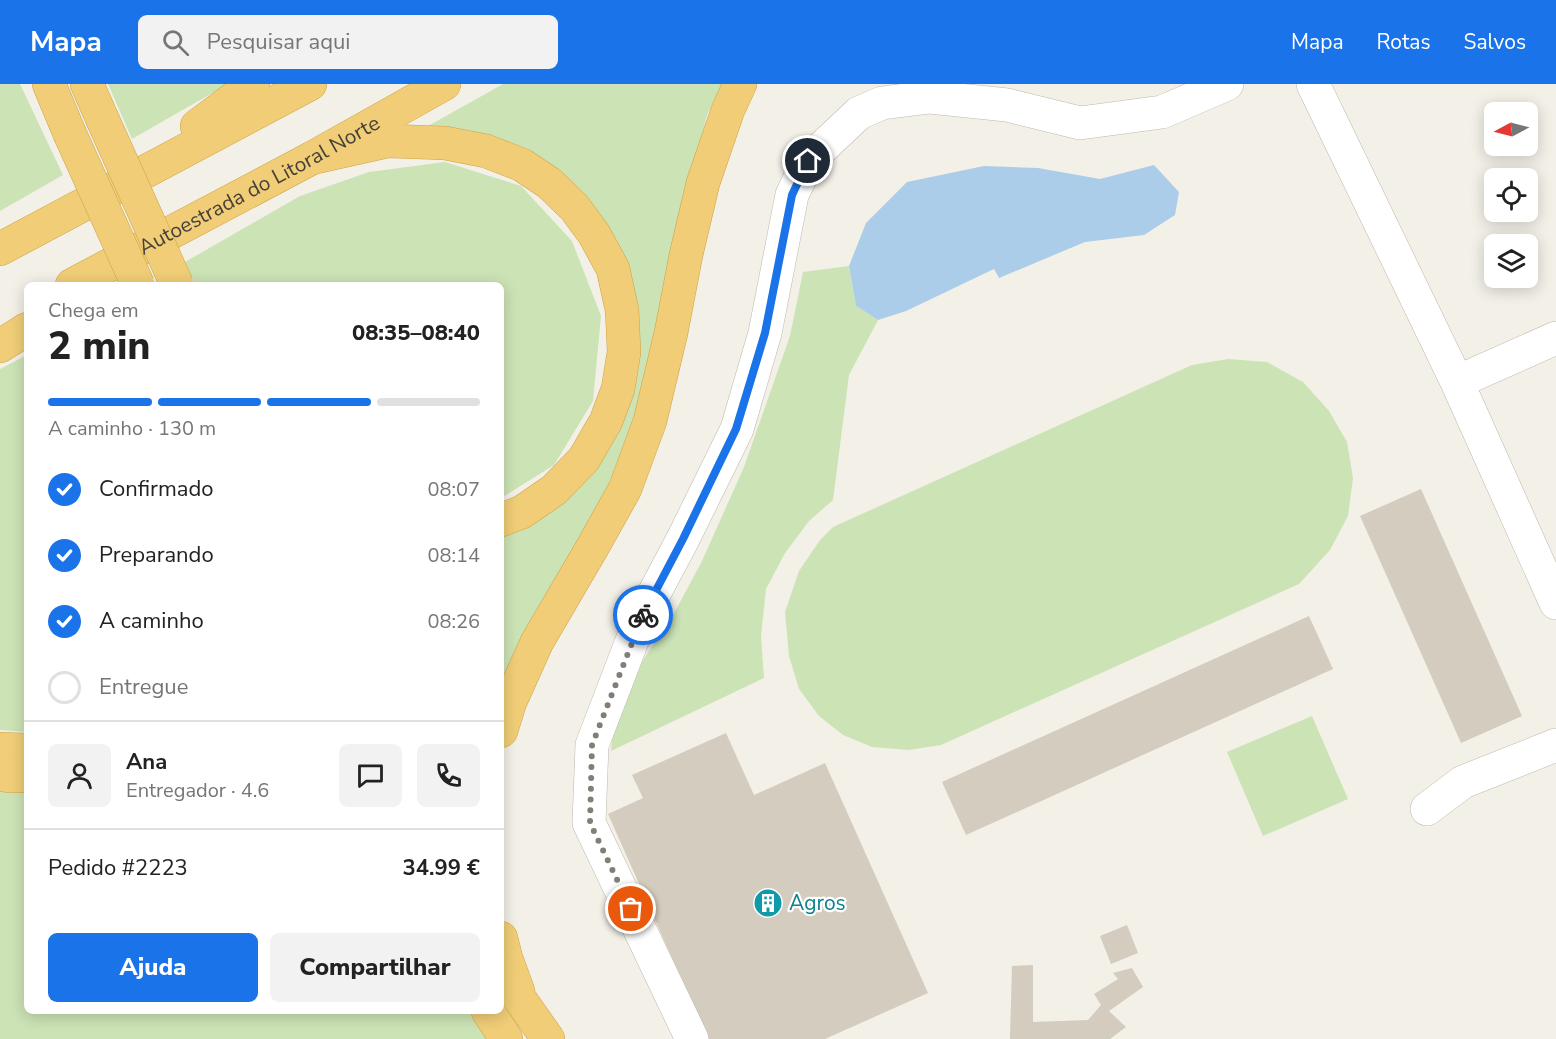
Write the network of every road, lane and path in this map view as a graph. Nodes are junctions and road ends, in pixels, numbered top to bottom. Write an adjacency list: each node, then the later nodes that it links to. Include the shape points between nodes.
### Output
1 (49, 84): 15 (highway, bridge)
2 (87, 84): 16 (highway, bridge)
3 (253, 84): 10 (highway)
4 (310, 84): 10 (highway)
5 (444, 84): 9 (highway, Autoestrada do Litoral Norte)
6 (740, 84): 25 (highway, via 703,183 650,421 625,489 537,642)
7 (1227, 84): 38 (street, via 1162,112 1080,123 1007,105 930,97 882,103 860,112 808,161 792,195 765,333 736,429 640,620 592,745 590,823)
8 (1314, 84): 22 (street)
9 (312, 158): 12 (highway, Autoestrada do Litoral Norte); 23 (highway, via 388,141 445,143 486,151 522,165 549,183 588,225 613,269 622,310 624,352 618,389 606,422 584,459 554,490 522,512)
10 (111, 191): 11 (highway)
11 (4, 247)
12 (142, 247): 13 (highway, Autoestrada do Litoral Norte); 14 (highway)
13 (78, 282)
14 (94, 282)
15 (137, 282)
16 (176, 282)
17 (24, 311): 18 (highway)
18 (0, 323)
19 (24, 331): 21 (highway)
20 (1556, 338): 22 (street)
21 (0, 346)
22 (1457, 381): 24 (street)
23 (504, 519)
24 (1556, 603)
25 (504, 721)
26 (1556, 745): 31 (street, via 1463,782)
27 (0, 748): 28 (highway)
28 (24, 750)
29 (0, 774): 30 (highway)
30 (24, 776)
31 (1427, 809)
32 (504, 950): 34 (highway)
33 (504, 976): 34 (highway)
34 (523, 1004): 37 (highway)
35 (490, 1014): 36 (highway)
36 (506, 1039)
37 (548, 1039)
38 (692, 1039)

